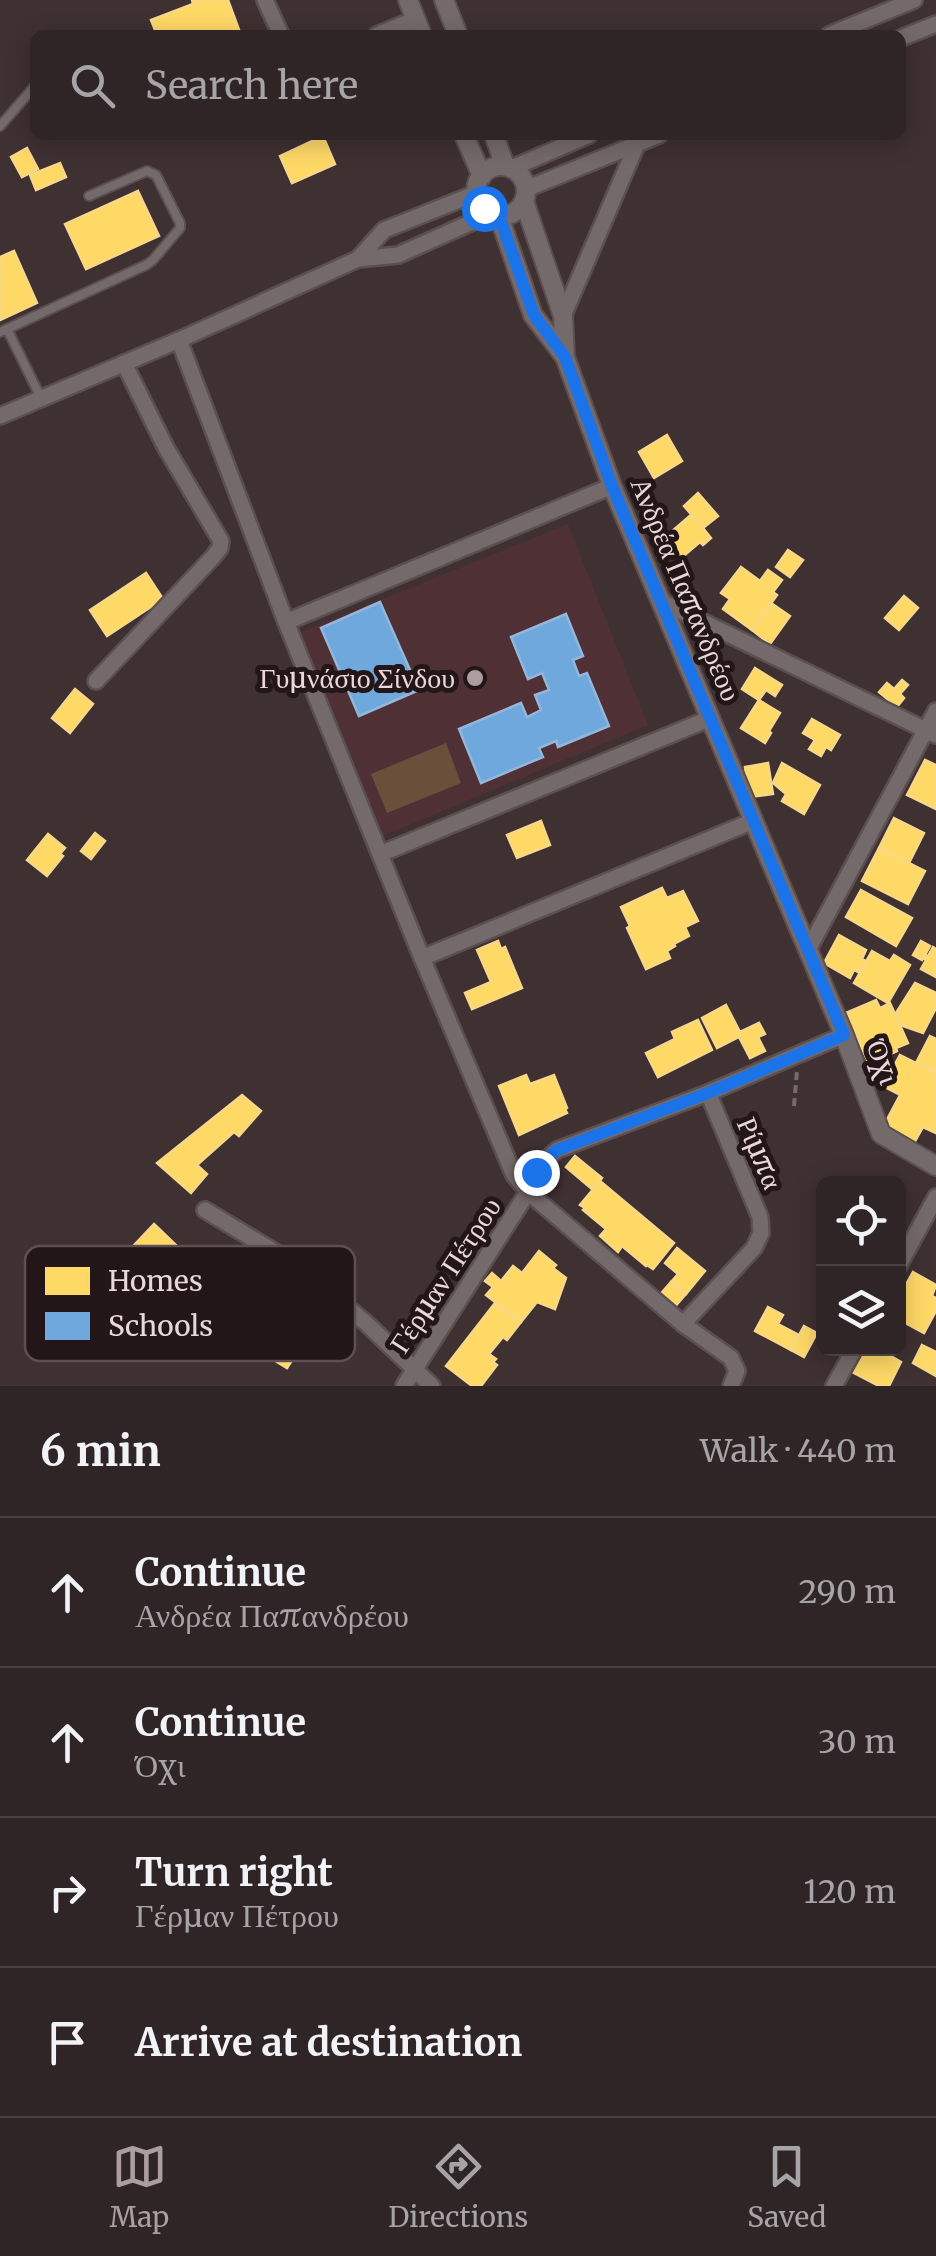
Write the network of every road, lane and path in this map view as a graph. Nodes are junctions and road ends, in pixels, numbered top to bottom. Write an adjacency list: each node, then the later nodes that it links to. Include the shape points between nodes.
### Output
1 (265, 0): 7 (street)
2 (408, 0): 6 (street)
3 (444, 0): 8 (street)
4 (914, 0): 9 (street)
5 (936, 24): 10 (street)
6 (419, 27)
7 (280, 30)
8 (456, 30)
9 (841, 30)
10 (906, 36)
11 (30, 92): 12 (lane)
12 (0, 126)
13 (466, 140): 19 (street)
14 (496, 140): 18 (street)
15 (576, 140): 18 (street)
16 (647, 140): 17 (street)
17 (637, 144): 20 (street); 24 (street)
18 (508, 167): 19 (street, via 488,170); 20 (street, via 522,176)
19 (479, 185): 22 (street, via 479,201); 23 (street, via 384,230)
20 (525, 195): 22 (street, via 514,213); 24 (street, Ανδρέα Παπανδρέου)
21 (89, 196): 25 (lane, via 153,172 180,228 146,265)
22 (494, 215): 23 (street, via 398,255); 27 (street, Ανδρέα Παπανδρέου, via 534,315)
23 (358, 259): 26 (street)
24 (562, 316): 27 (street, Ανδρέα Παπανδρέου)
25 (4, 330): 29 (lane)
26 (179, 340): 28 (street); 33 (street)
27 (565, 357): 31 (street, Ανδρέα Παπανδρέου)
28 (124, 363): 29 (street); 34 (street, via 220,548)
29 (42, 400): 30 (street)
30 (0, 416)
31 (612, 486): 32 (street, Ανδρέα Παπανδρέου); 33 (street)
32 (662, 602): 36 (street, Ανδρέα Παπανδρέου); 37 (street)
33 (286, 622): 39 (street)
34 (96, 680)
35 (936, 711): 37 (street)
36 (710, 718): 38 (street, Ανδρέα Παπανδρέου); 39 (street)
37 (931, 732): 40 (street)
38 (754, 820): 40 (street, Ανδρέα Παπανδρέου); 41 (street)
39 (380, 854): 41 (street)
40 (808, 950): 42 (street, Όχι)
41 (422, 958): 47 (street, via 504,1154)
42 (844, 1035): 43 (street, Γέρμαν Πέτρου); 46 (street, Όχι, via 881,1134)
43 (799, 1053): 44 (street, Γέρμαν Πέτρου); 45 (path)
44 (708, 1093): 47 (street, Γέρμαν Πέτρου, via 557,1150); 53 (street, Ρίμπα, via 761,1233)
45 (794, 1106)
46 (936, 1166)
47 (528, 1192): 53 (street); 55 (street, Γέρμαν Πέτρου)
48 (936, 1197): 51 (street)
49 (206, 1210): 50 (street)
50 (264, 1246)
51 (899, 1266)
52 (355, 1313): 55 (street)
53 (684, 1324): 56 (street, via 730,1358)
54 (851, 1356): 59 (street)
55 (414, 1370): 57 (street, Γέρμαν Πέτρου); 58 (street)
56 (734, 1378)
57 (404, 1386)
58 (432, 1386)
59 (834, 1386)

